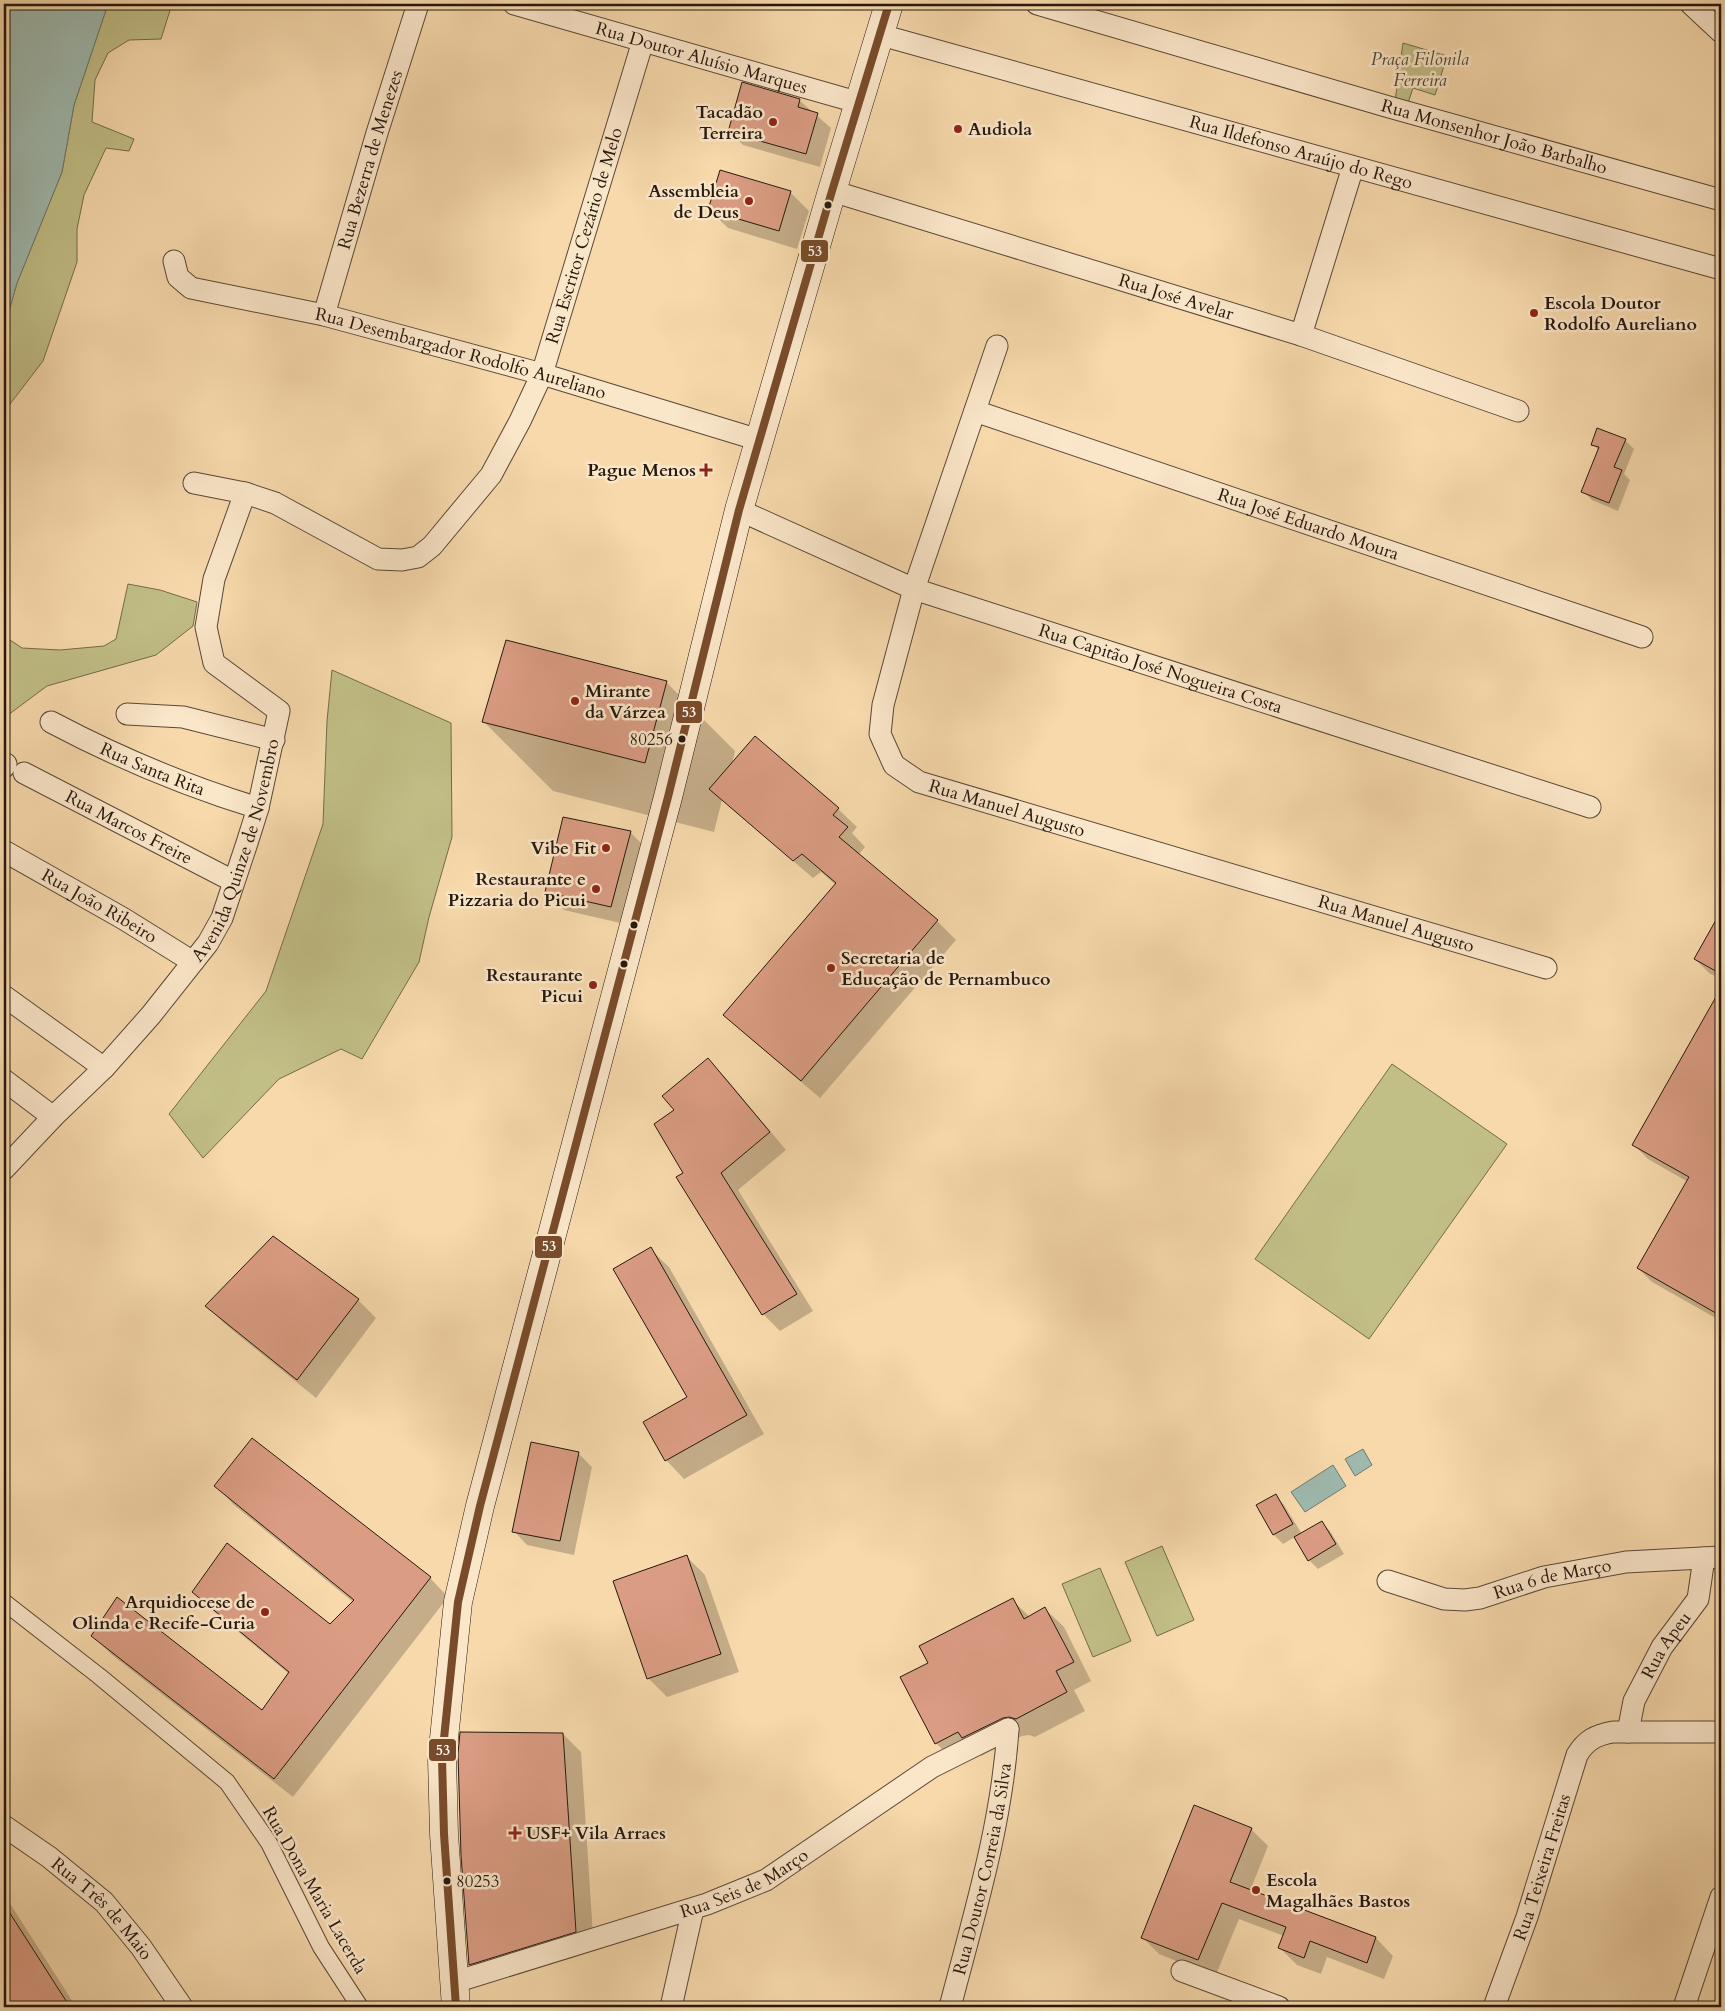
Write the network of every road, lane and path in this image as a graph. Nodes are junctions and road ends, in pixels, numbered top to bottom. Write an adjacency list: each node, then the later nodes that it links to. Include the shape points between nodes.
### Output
1 (418, 4): 15 (street, Rua Bezerra de Menezes, via 376,133)
2 (514, 4): 8 (street, Rua Doutor Aluísio Marques)
3 (889, 4): 7 (main road)
4 (1037, 4): 12 (street, Rua Monsenhor João Barbalho)
5 (1691, 4): 6 (street)
6 (1721, 32)
7 (881, 35): 9 (main road); 10 (street, Rua Ildefonso Araújo do Rego)
8 (643, 41): 9 (street, Rua Doutor Aluísio Marques); 18 (street, Rua Escritor Cezário de Melo)
9 (860, 103): 11 (main road)
10 (1353, 167): 14 (street, Rua Ildefonso Araújo do Rego); 16 (street)
11 (832, 191): 16 (street, Rua José Avelar); 21 (main road)
12 (1721, 200)
13 (174, 261): 15 (street, Rua Desembargador Rodolfo Aureliano, via 178,277 191,288)
14 (1721, 270)
15 (324, 315): 18 (street, Rua Desembargador Rodolfo Aureliano)
16 (1301, 335): 20 (street, Rua José Avelar)
17 (997, 346): 19 (street, Rua Manuel Augusto)
18 (542, 374): 21 (street, Rua Desembargador Rodolfo Aureliano); 23 (street, Rua Escritor Cezário de Melo, via 491,475 432,546 418,557 378,559 275,503)
19 (975, 411): 25 (street, Rua Manuel Augusto); 26 (street, Rua José Eduardo Moura)
20 (1518, 411)
21 (759, 440): 24 (main road)
22 (194, 483): 23 (street)
23 (245, 493): 29 (street, Avenida Quinze de Novembro, via 214,579 206,627 214,662 279,711)
24 (739, 510): 25 (street, Rua Capitão José Nogueira Costa); 52 (main road, via 668,797 483,1496 458,1602 442,1758)
25 (914, 589): 31 (street, Rua Capitão José Nogueira Costa); 36 (street, Rua Manuel Augusto, via 883,705 880,734 894,765 920,782)
26 (1642, 637)
27 (127, 714): 29 (street, via 183,717)
28 (51, 722): 32 (street, Rua Santa Rita, via 152,770)
29 (274, 740): 32 (street, Avenida Quinze de Novembro)
30 (11, 768): 34 (street, Rua Marcos Freire)
31 (1590, 807)
32 (258, 808): 34 (street, Avenida Quinze de Novembro)
33 (4, 851): 35 (street, Rua João Ribeiro)
34 (233, 880): 35 (street, Avenida Quinze de Novembro, via 222,918)
35 (193, 962): 38 (street, Avenida Quinze de Novembro)
36 (1546, 968)
37 (4, 996): 38 (street)
38 (104, 1068): 40 (street, Avenida Quinze de Novembro)
39 (4, 1080): 40 (street)
40 (53, 1117): 41 (street, Avenida Quinze de Novembro)
41 (4, 1168)
42 (1713, 1557): 43 (street, Rua 6 de Março, via 1618,1564 1544,1577 1465,1600 1444,1600); 46 (street, Rua Apeu, via 1698,1600 1662,1647 1634,1701)
43 (1388, 1581)
44 (4, 1602): 55 (street, Rua Dona Maria Lacerda, via 227,1782 269,1843 321,1947)
45 (1008, 1729): 50 (street, Rua Seis de Março, via 932,1767 766,1880); 57 (street, Rua Doutor Correia da Silva, via 995,1832)
46 (1628, 1732): 47 (street); 58 (street, Rua Teixeira Freitas, via 1590,1739 1577,1755 1527,1917)
47 (1721, 1732)
48 (4, 1826): 54 (street, Rua Três de Maio, via 49,1857 104,1902 141,1947)
49 (1721, 1897): 59 (street)
50 (693, 1908): 52 (street, Rua Seis de Março); 56 (street)
51 (1182, 1971): 53 (street)
52 (456, 1995)
53 (1271, 2006)
54 (182, 2007)
55 (360, 2007)
56 (670, 2007)
57 (950, 2007)
58 (1494, 2007)
59 (1684, 2007)

